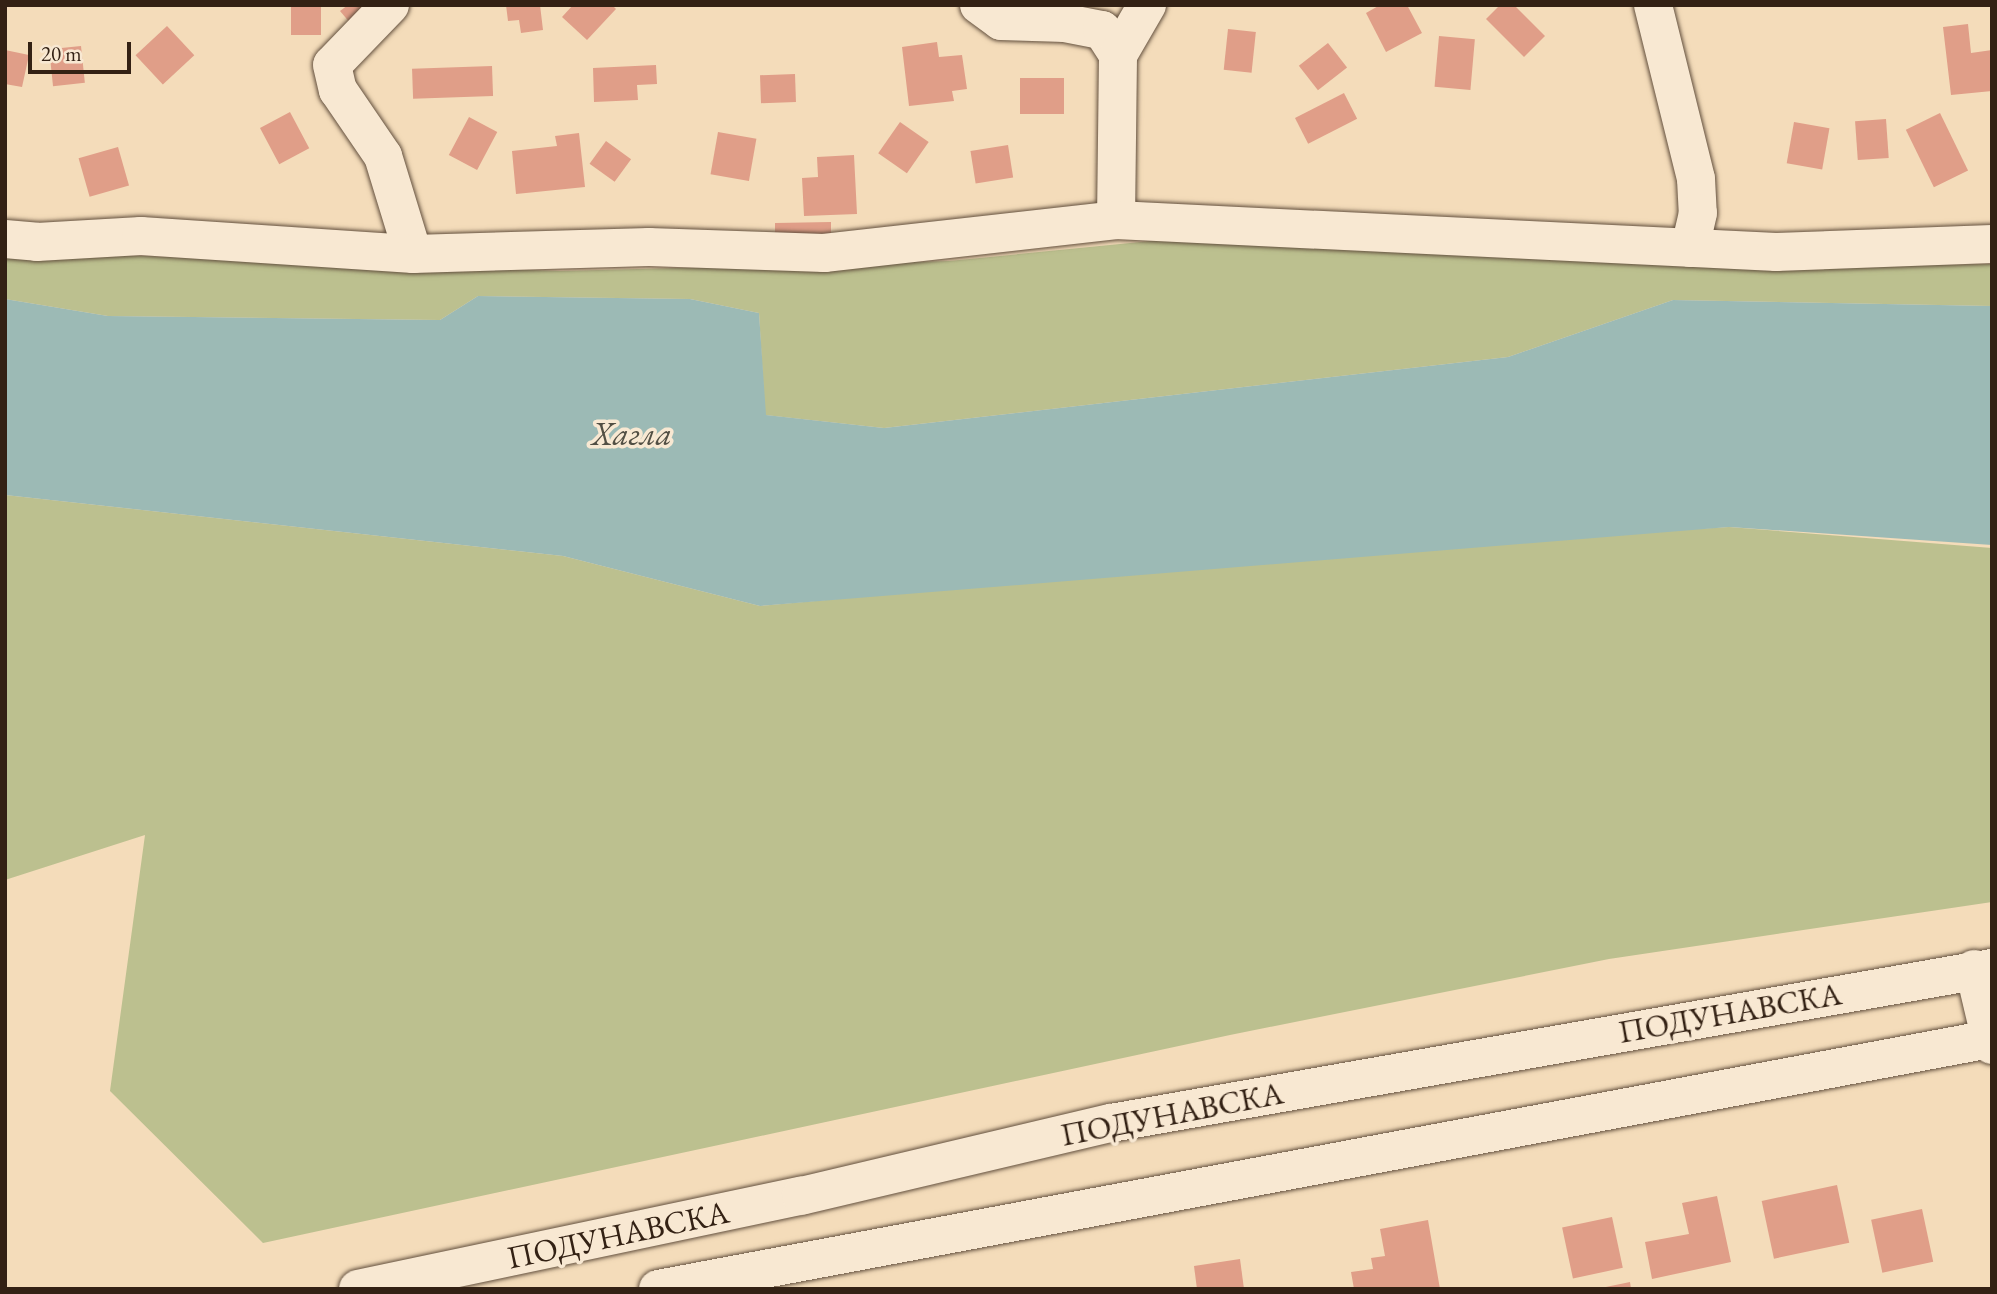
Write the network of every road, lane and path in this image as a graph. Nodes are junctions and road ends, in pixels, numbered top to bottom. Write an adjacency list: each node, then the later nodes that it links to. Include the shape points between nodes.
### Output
1 (390, 5): 10 (street, via 332,65 338,90 383,156)
2 (979, 5): 5 (street, via 1001,21 1066,23 1102,30)
3 (1147, 5): 5 (street)
4 (1653, 5): 9 (street, via 1696,178 1698,213)
5 (1118, 55): 6 (street)
6 (1116, 220): 9 (street); 10 (street, via 824,253 649,247)
7 (5, 239): 10 (street, via 37,243 141,236)
8 (1992, 244): 9 (street, via 1776,252)
9 (1690, 248)
10 (413, 254)
11 (1983, 969): 12 (street); 13 (street, ПОДУНАВСКА, via 1111,1123 801,1196)
12 (1991, 1042): 14 (street)
13 (358, 1289)
14 (658, 1289)

